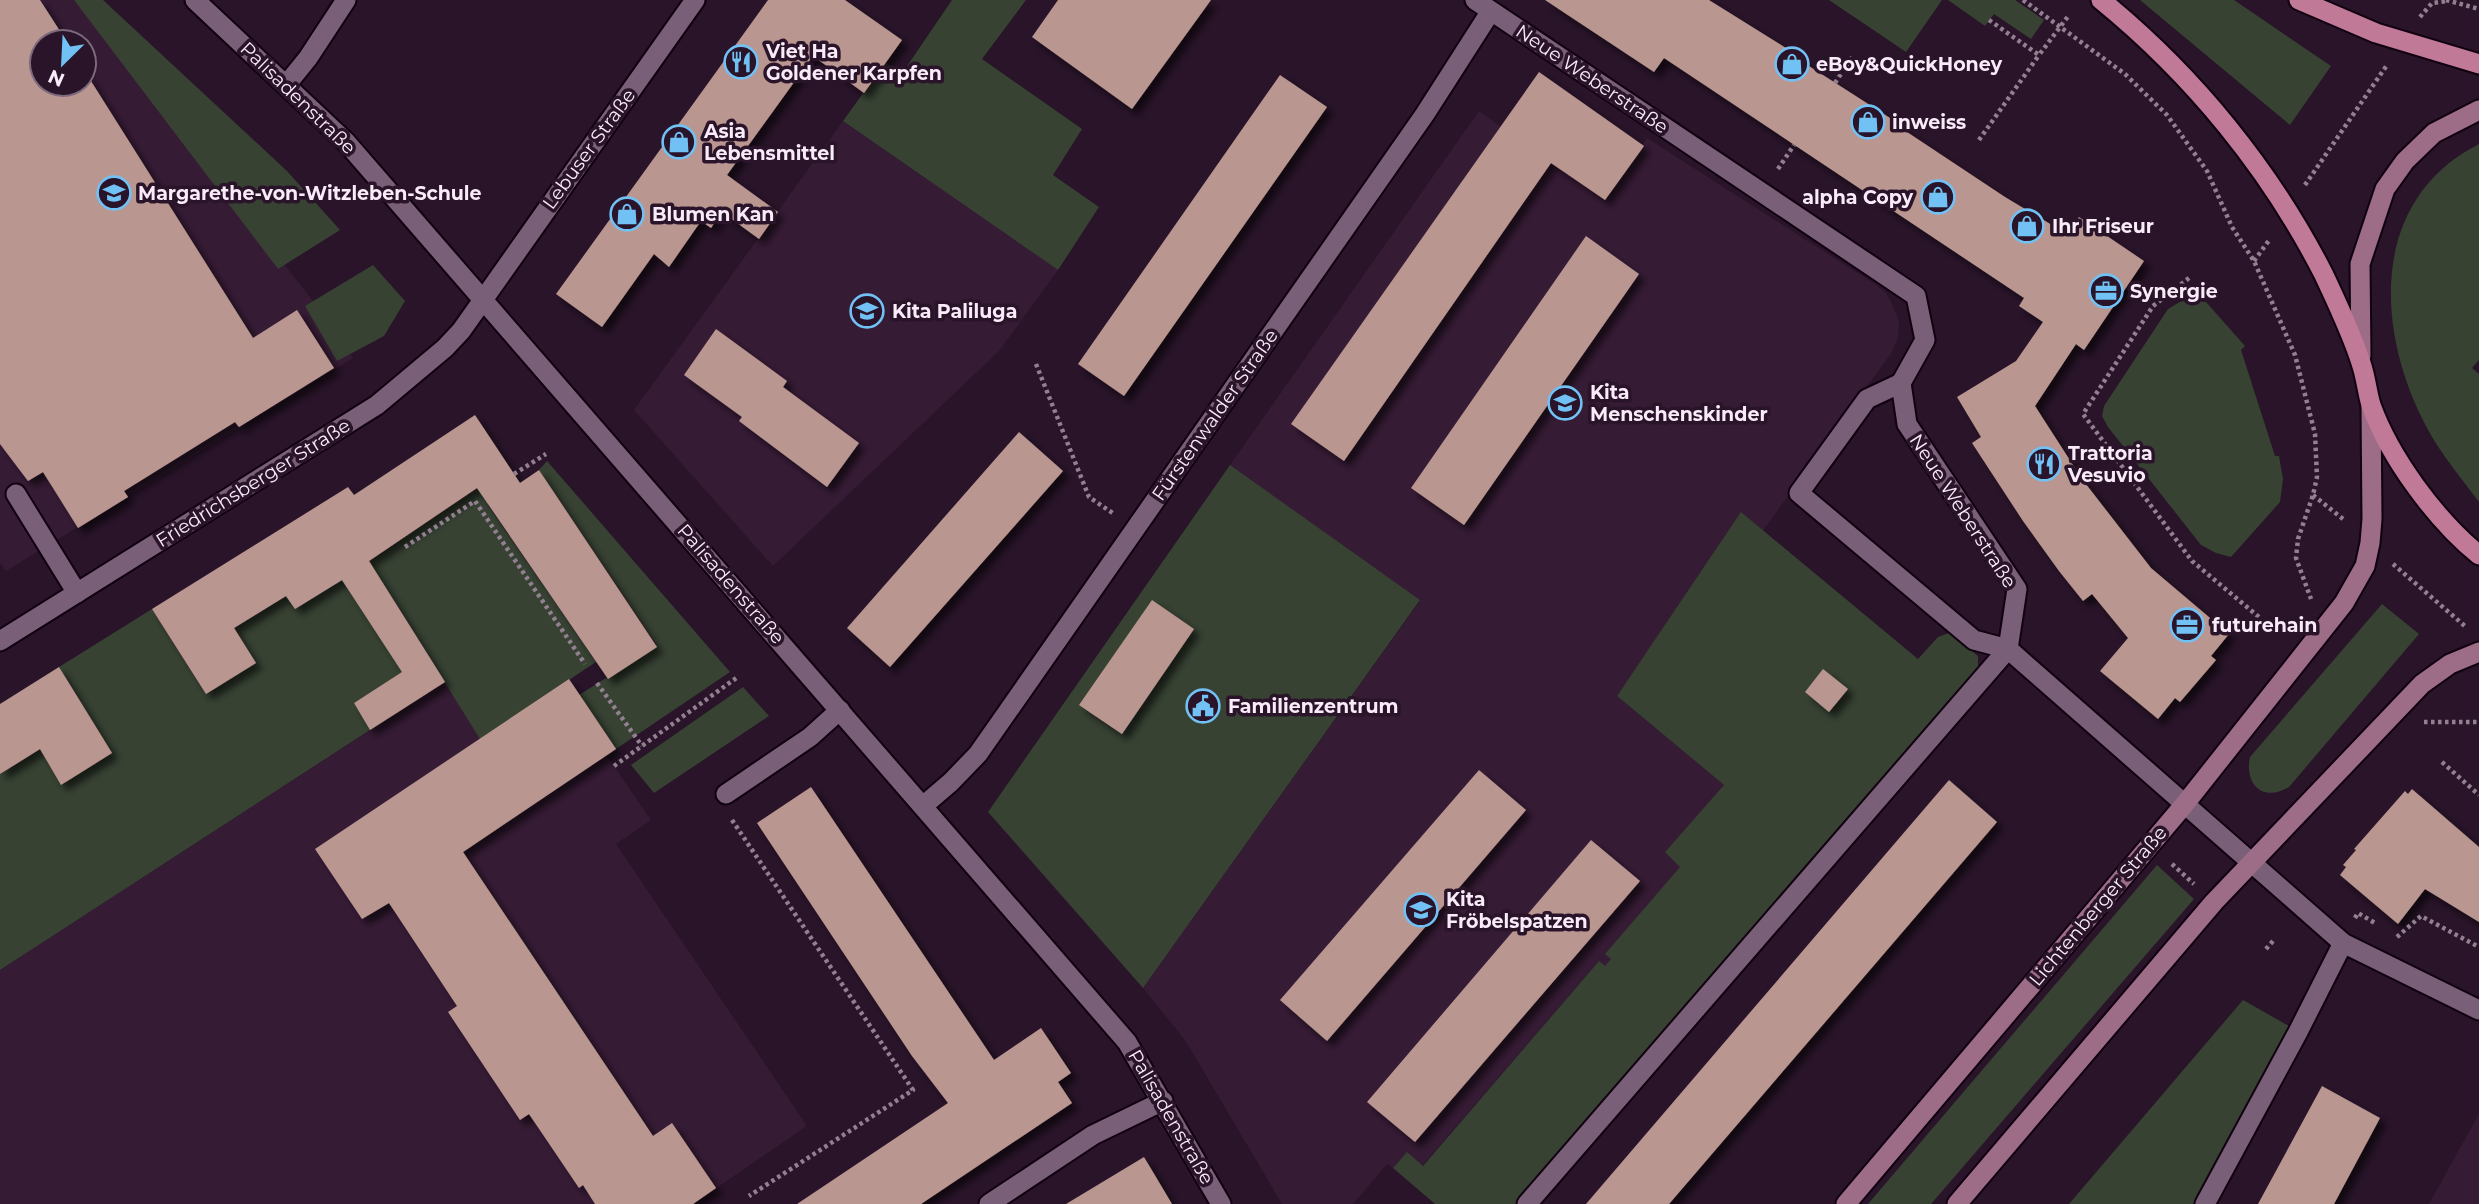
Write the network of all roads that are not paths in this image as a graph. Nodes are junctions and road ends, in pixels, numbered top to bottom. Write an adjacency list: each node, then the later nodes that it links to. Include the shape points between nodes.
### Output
1 (195, 0): 8 (street, Palisadenstraße)
2 (346, 0): 8 (street)
3 (695, 0): 10 (street, Lebuser Straße)
4 (2101, 0): 11 (main road, via 2200,93 2269,180 2324,275)
5 (2303, 2): 7 (main road, via 2376,33)
6 (1483, 5): 12 (street, Neue Weberstraße, via 1916,296 1925,340); 23 (street, Fürstenwalder Straße, via 1425,114 978,754)
7 (2479, 64)
8 (287, 84): 10 (street, Palisadenstraße, via 346,142)
9 (2479, 110): 11 (main road, via 2434,133 2385,189 2360,264)
10 (483, 299): 16 (street, Friedrichsberger Straße, via 445,348 377,405); 20 (street, Palisadenstraße)
11 (2361, 363): 13 (main road)
12 (1901, 383): 18 (street, Neue Weberstraße, via 1907,424 2017,589); 18 (street, via 1867,399 1799,493 1974,640)
13 (2371, 406): 15 (main road, via 2432,508); 22 (main road, Lichtenberger Straße, via 2372,519 2365,566 2344,603)
14 (16, 494): 16 (street)
15 (2479, 555)
16 (77, 593): 17 (street, Friedrichsberger Straße)
17 (0, 641)
18 (2008, 649): 22 (street); 30 (street)
19 (2479, 652): 24 (main road, via 2450,664 2422,684)
20 (840, 710): 21 (street, via 810,737); 23 (street, Palisadenstraße)
21 (726, 794)
22 (2184, 805): 24 (street); 31 (main road, Lichtenberger Straße)
23 (923, 806): 27 (street, Palisadenstraße, via 1127,1042)
24 (2250, 862): 25 (street); 32 (main road)
25 (2343, 943): 26 (street); 33 (street)
26 (2479, 1010)
27 (1163, 1101): 28 (street, via 1093,1135); 29 (street, Palisadenstraße)
28 (989, 1204)
29 (1221, 1204)
30 (1527, 1204)
31 (1846, 1204)
32 (1957, 1204)
33 (2206, 1204)

